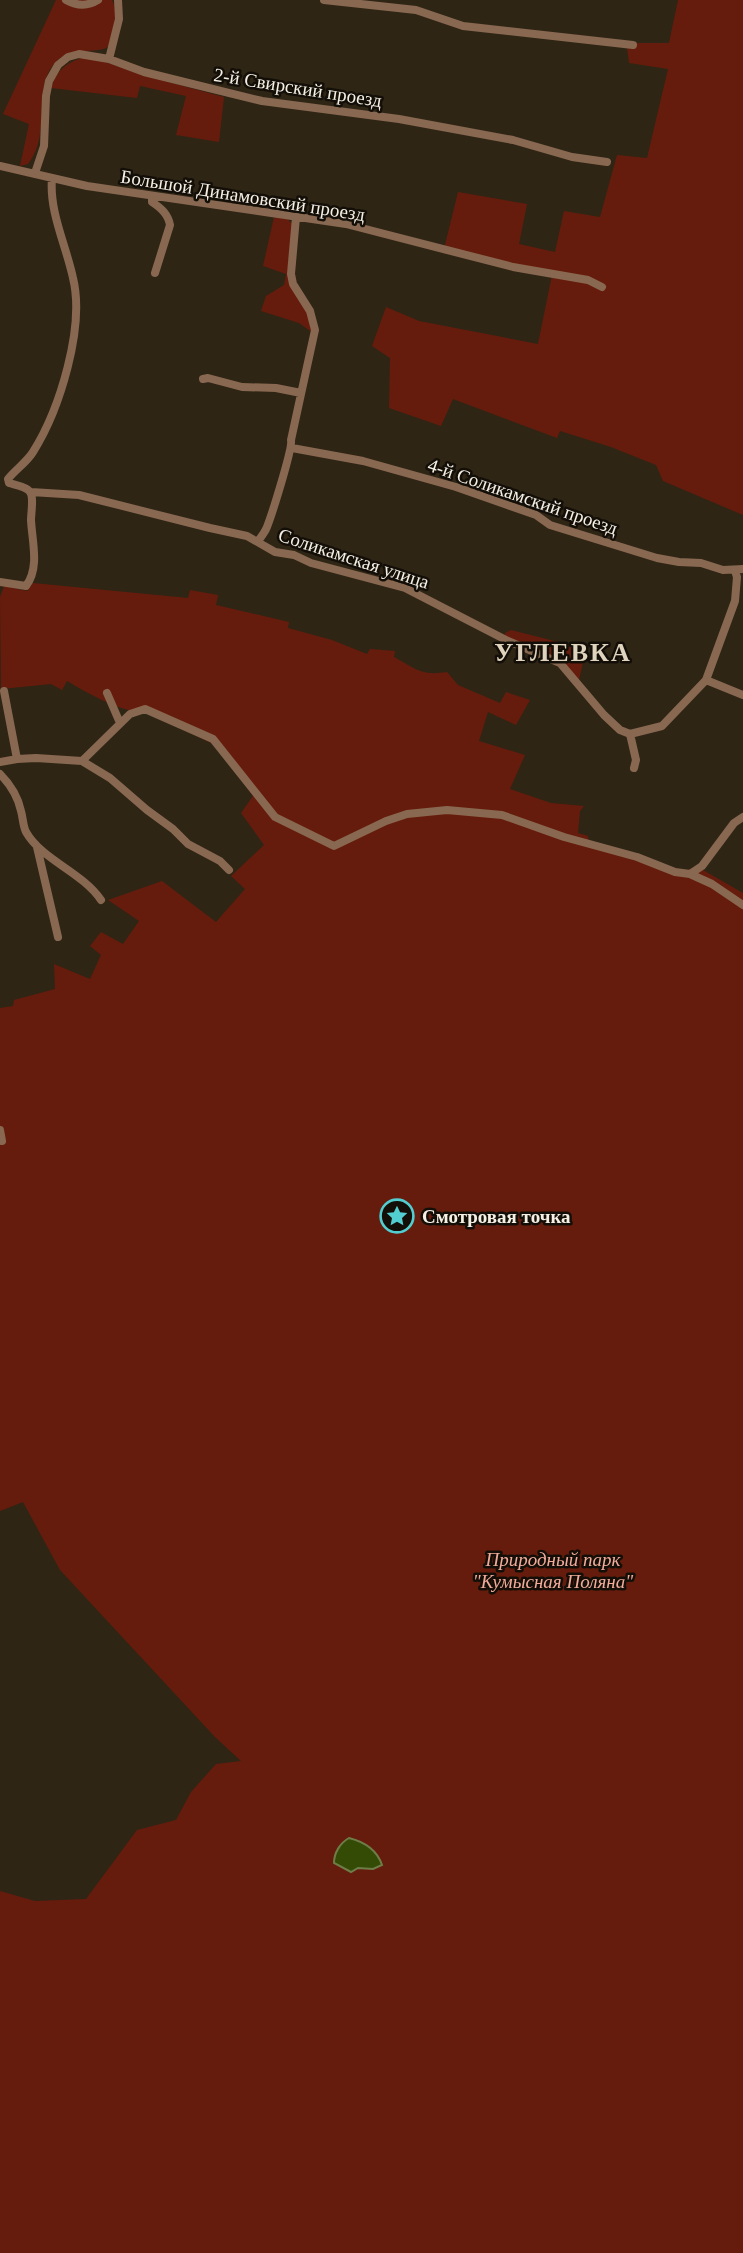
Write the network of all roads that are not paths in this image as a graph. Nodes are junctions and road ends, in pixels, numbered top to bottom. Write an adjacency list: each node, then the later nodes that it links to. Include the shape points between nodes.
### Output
1 (66, 0): 2 (street, via 75,5)
2 (98, 0)
3 (118, 0): 6 (street, via 119,19)
4 (324, 0): 5 (street, via 416,10 482,29)
5 (633, 45)
6 (109, 59): 7 (street, 2-й Свирский проезд, via 262,101 399,119); 9 (street, 2-й Свирский проезд, via 79,54 58,65 47,89 44,146)
7 (607, 162)
8 (0, 166): 9 (street, Большой Динамовский проезд)
9 (35, 173): 10 (street, Большой Динамовский проезд)
10 (52, 178): 11 (street, Большой Динамовский проезд); 18 (street, via 56,218 74,279 76,328 57,403 34,452)
11 (152, 197): 12 (street, Большой Динамовский проезд); 13 (street, via 170,225)
12 (296, 217): 14 (street, Большой Динамовский проезд, via 346,224); 16 (street, via 291,274 315,330)
13 (155, 273)
14 (602, 287)
15 (203, 379): 16 (street)
16 (301, 393): 17 (street)
17 (292, 448): 20 (street, via 266,530); 21 (street, 4-й Соликамский проезд, via 363,461 456,487 536,515 550,525 657,558)
18 (4, 479): 19 (street)
19 (31, 492): 20 (street, Соликамская улица, via 79,495); 22 (street, via 33,568 26,586)
20 (258, 541): 29 (street, Соликамская улица, via 275,552 405,588 560,663 604,715)
21 (739, 570): 23 (street)
22 (0, 582)
23 (739, 602): 24 (street)
24 (706, 680): 27 (street); 29 (street, via 662,726)
25 (4, 691): 30 (street)
26 (107, 693): 28 (street)
27 (743, 695)
28 (120, 723): 31 (street); 38 (street, via 145,709 213,739 275,817 334,846 407,814 447,810 502,815 674,873)
29 (629, 734): 33 (street)
30 (17, 759): 31 (street); 32 (street)
31 (82, 761): 37 (street, via 110,778 188,844)
32 (0, 762)
33 (634, 768)
34 (0, 774): 36 (street, via 14,790 24,830)
35 (743, 817): 38 (street)
36 (37, 847): 39 (street); 41 (street)
37 (229, 870)
38 (690, 874): 40 (street)
39 (102, 900)
40 (743, 905)
41 (58, 937)
42 (0, 1130): 43 (street)
43 (2, 1141)

